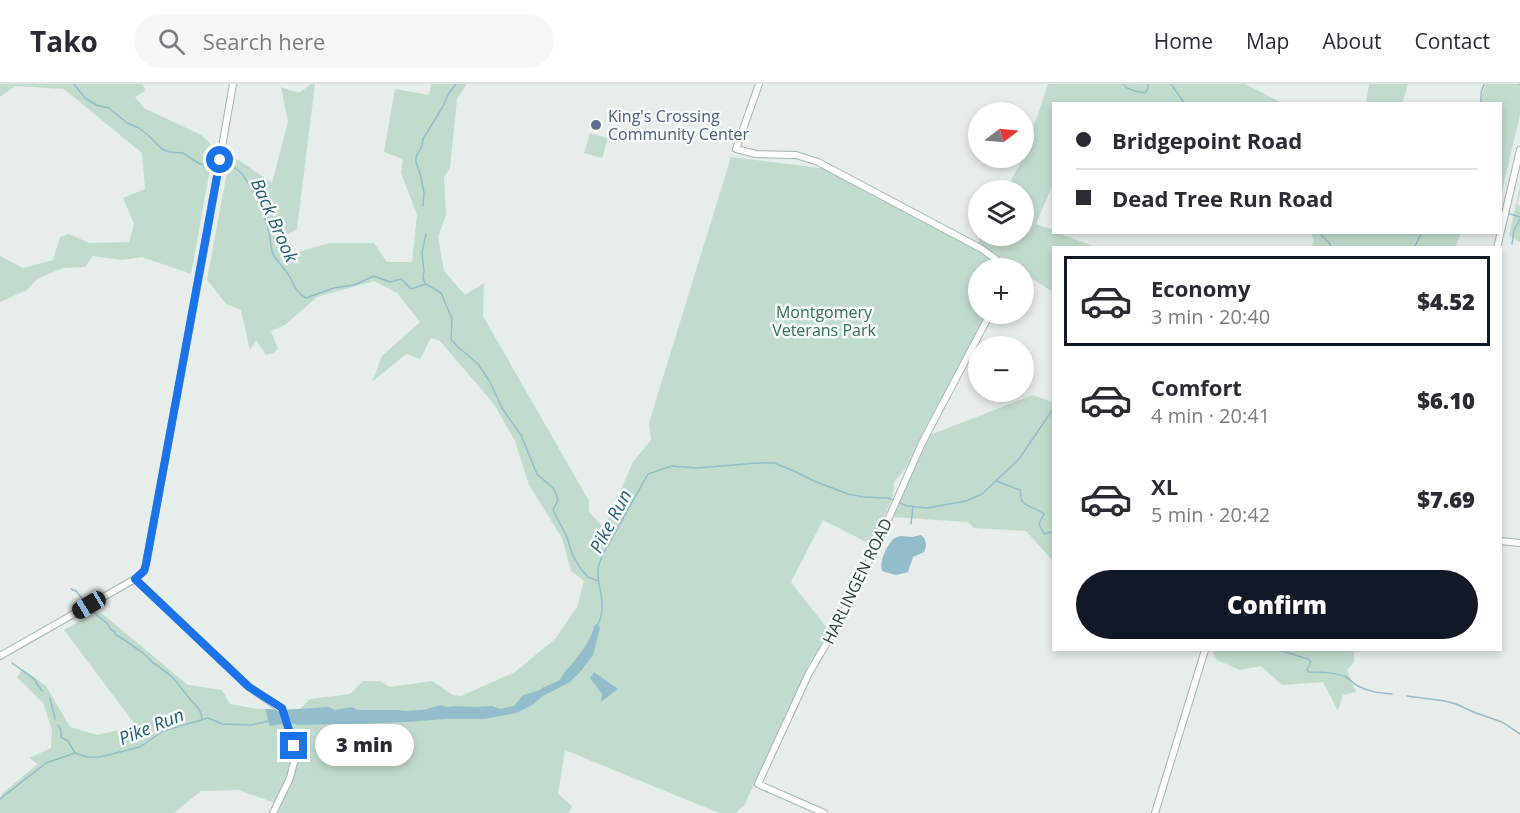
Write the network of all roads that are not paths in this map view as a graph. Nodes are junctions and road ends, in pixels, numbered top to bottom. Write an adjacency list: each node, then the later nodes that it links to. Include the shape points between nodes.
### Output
1 (233, 84): 9 (street, via 146,564)
2 (759, 84): 5 (street, via 736,149 796,155 818,162)
3 (1520, 150): 4 (street)
4 (1502, 226)
5 (994, 258)
6 (985, 324): 13 (street, HARLINGEN ROAD, via 932,423 835,629 808,673 758,784)
7 (1502, 541): 8 (street)
8 (1520, 543)
9 (135, 579): 11 (street); 12 (street, via 233,672 282,710 295,758)
10 (1205, 651): 14 (street)
11 (0, 656)
12 (273, 813)
13 (824, 813)
14 (1155, 813)

